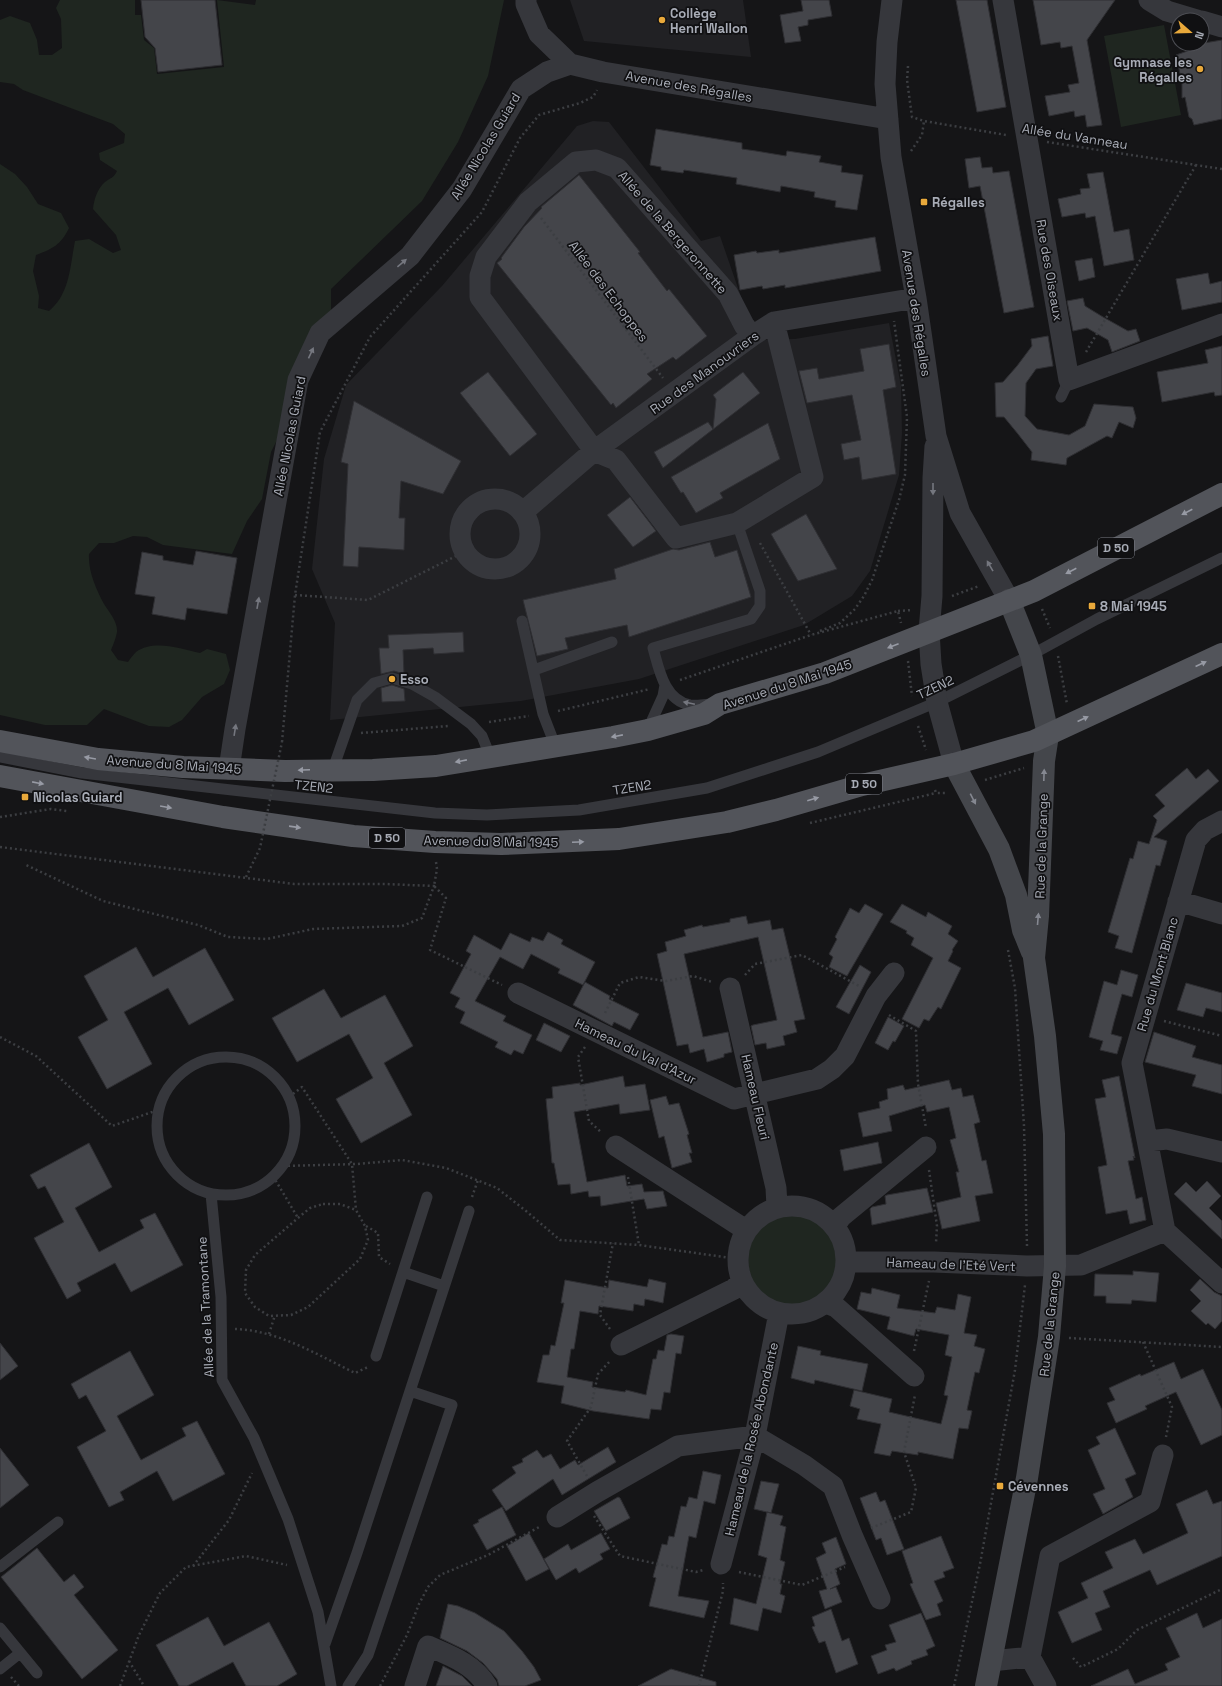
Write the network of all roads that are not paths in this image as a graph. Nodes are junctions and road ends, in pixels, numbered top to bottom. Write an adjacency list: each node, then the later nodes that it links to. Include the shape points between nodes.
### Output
1 (526, 0): 8 (street, via 540,34)
2 (892, 0): 9 (street, Avenue des Régalles, via 885,77)
3 (1003, 0): 12 (street, Rue des Oiseaux, via 1065,388)
4 (1148, 0): 5 (street)
5 (1170, 12)
6 (1210, 23): 7 (street)
7 (1222, 27)
8 (570, 64): 9 (street, Avenue des Régalles, via 603,72); 37 (street, Allée Nicolas Guiard, one-way to 8, via 298,380 320,332 410,256 462,189 520,89 548,72)
9 (888, 119): 10 (street, Avenue des Régalles, via 891,158)
10 (916, 298): 11 (street, Rue des Manouvriers); 14 (street, Avenue des Régalles)
11 (774, 322): 13 (street, Rue des Manouvriers); 18 (street, via 813,477)
12 (1222, 324)
13 (752, 336): 15 (street, Rue des Manouvriers); 15 (street, Allée de la Bergeronnette, via 728,294 617,168 596,160 576,162 528,202 486,257 480,276 480,297)
14 (936, 436): 20 (street, one-way to 14, via 960,513); 22 (street, one-way to 22)
15 (594, 451): 17 (street, Rue des Manouvriers); 18 (street, via 616,460 676,538)
16 (1222, 494): 20 (main road, D 50, one-way to 20, via 1034,591)
17 (523, 512): 17 (street, via 509,501 492,498 475,504 463,517 459,535 464,552 476,564 491,569 508,567 521,558 529,543 530,527)
18 (737, 523): 27 (lane, via 760,591 760,606 751,619 653,648)
19 (1222, 558): 25 (lane, TZEN2, via 1097,619)
20 (1009, 600): 22 (main road, Avenue du 8 Mai 1945); 25 (street)
21 (522, 621): 26 (lane)
22 (929, 632): 28 (street); 29 (main road, Avenue du 8 Mai 1945, one-way to 29, via 824,673)
23 (612, 642): 26 (lane)
24 (1222, 654): 31 (main road, Avenue du 8 Mai 1945, one-way to 24)
25 (1031, 655): 28 (lane, TZEN2); 31 (street)
26 (534, 670): 33 (lane, via 543,714)
27 (665, 685): 29 (lane, one-way to 27, via 690,705 675,699); 30 (lane, via 663,696)
28 (937, 702): 35 (lane, TZEN2, via 818,752 707,788 579,810 487,815 435,813 82,773); 36 (street)
29 (720, 704): 30 (main road, Avenue du 8 Mai 1945, via 704,714)
30 (648, 730): 33 (main road, Avenue du 8 Mai 1945, one-way to 33)
31 (1048, 735): 36 (main road, Avenue du 8 Mai 1945); 43 (street, Rue de la Grange, one-way to 31, via 1044,761)
32 (0, 741): 37 (main road, Avenue du 8 Mai 1945, one-way to 32, via 98,759)
33 (555, 745): 34 (main road, Avenue du 8 Mai 1945)
34 (490, 756): 38 (main road, Avenue du 8 Mai 1945, one-way to 38, via 436,766 373,770); 38 (lane, via 482,736 471,724 412,684 392,678 374,683 357,700)
35 (0, 757)
36 (954, 764): 39 (main road, Avenue du 8 Mai 1945 / D 50, one-way to 36, via 223,817 353,836 501,844 619,838 727,822 862,785); 43 (street, Rue de la Grange, one-way to 43, via 999,849 1016,895 1023,930)
37 (229, 769): 38 (main road, Avenue du 8 Mai 1945, one-way to 37)
38 (333, 769)
39 (0, 776)
40 (1222, 821): 41 (street, Rue du Mont Blanc, via 1206,830 1196,840)
41 (1178, 901): 42 (street); 48 (street, Rue du Mont Blanc, via 1132,1063)
42 (1222, 914)
43 (1034, 958): 60 (street, Rue de la Grange, via 1046,1043 1054,1134)
44 (894, 973): 47 (street, Hameau du Val d'Azur, via 876,996 845,1056 832,1070 818,1079)
45 (730, 988): 47 (street, Hameau Fleuri)
46 (518, 993): 47 (street, Hameau du Val d'Azur, via 734,1099)
47 (756, 1094): 54 (street, Hameau Fleuri)
48 (1148, 1140): 51 (street, via 1167,1139); 58 (street, Rue du Mont Blanc)
49 (616, 1146): 57 (street)
50 (926, 1147): 56 (street, via 841,1217)
51 (1222, 1152)
52 (211, 1194): 52 (lane, via 186,1183 167,1163 158,1138 158,1110 169,1085 189,1066 214,1057 242,1057 266,1068 285,1088 295,1113 294,1141 283,1166 264,1185 238,1194); 79 (lane, Allée de la Tramontane, via 221,1298 222,1380 254,1438 288,1520 318,1612)
53 (427, 1197): 61 (lane)
54 (778, 1207): 56 (street, via 809,1208 823,1215); 57 (street, via 766,1212)
55 (469, 1211): 64 (lane)
56 (835, 1226): 59 (street, via 844,1243)
57 (746, 1230): 62 (street, via 739,1246 738,1259)
58 (1165, 1231): 60 (street, Hameau de l'Eté Vert, via 1081,1265); 63 (street)
59 (846, 1262): 60 (street, Hameau de l'Eté Vert); 65 (street, via 844,1277)
60 (1055, 1266): 82 (street, Rue de la Grange, via 1049,1337 1027,1478)
61 (403, 1272): 64 (lane); 68 (lane)
62 (742, 1281): 66 (street, via 750,1295 763,1306); 67 (street, via 734,1288)
63 (1222, 1283)
64 (444, 1286): 70 (lane)
65 (826, 1303): 66 (street, via 811,1311); 69 (street, via 836,1307)
66 (779, 1313): 71 (street, Hameau de la Rosée Abondante)
67 (621, 1345)
68 (376, 1356)
69 (914, 1376)
70 (410, 1391): 79 (lane); 86 (lane, via 452,1405 368,1655)
71 (755, 1436): 73 (street, via 678,1446); 75 (street, Hameau de la Rosée Abondante); 77 (street, via 804,1465 833,1486)
72 (1163, 1456): 81 (street, via 1150,1502 1050,1556)
73 (557, 1517)
74 (58, 1522): 76 (lane)
75 (722, 1564)
76 (0, 1567)
77 (880, 1599)
78 (0, 1628): 80 (lane)
79 (324, 1644): 85 (lane, Allée de la Tramontane)
80 (20, 1653): 83 (lane); 84 (lane)
81 (1030, 1657): 82 (street); 90 (street)
82 (991, 1661): 89 (street, Rue de la Grange)
83 (0, 1669)
84 (37, 1673)
85 (331, 1686)
86 (348, 1686)
87 (415, 1686): 88 (street, via 428,1646 461,1660 482,1676)
88 (487, 1686)
89 (986, 1686)
90 (1046, 1686)

